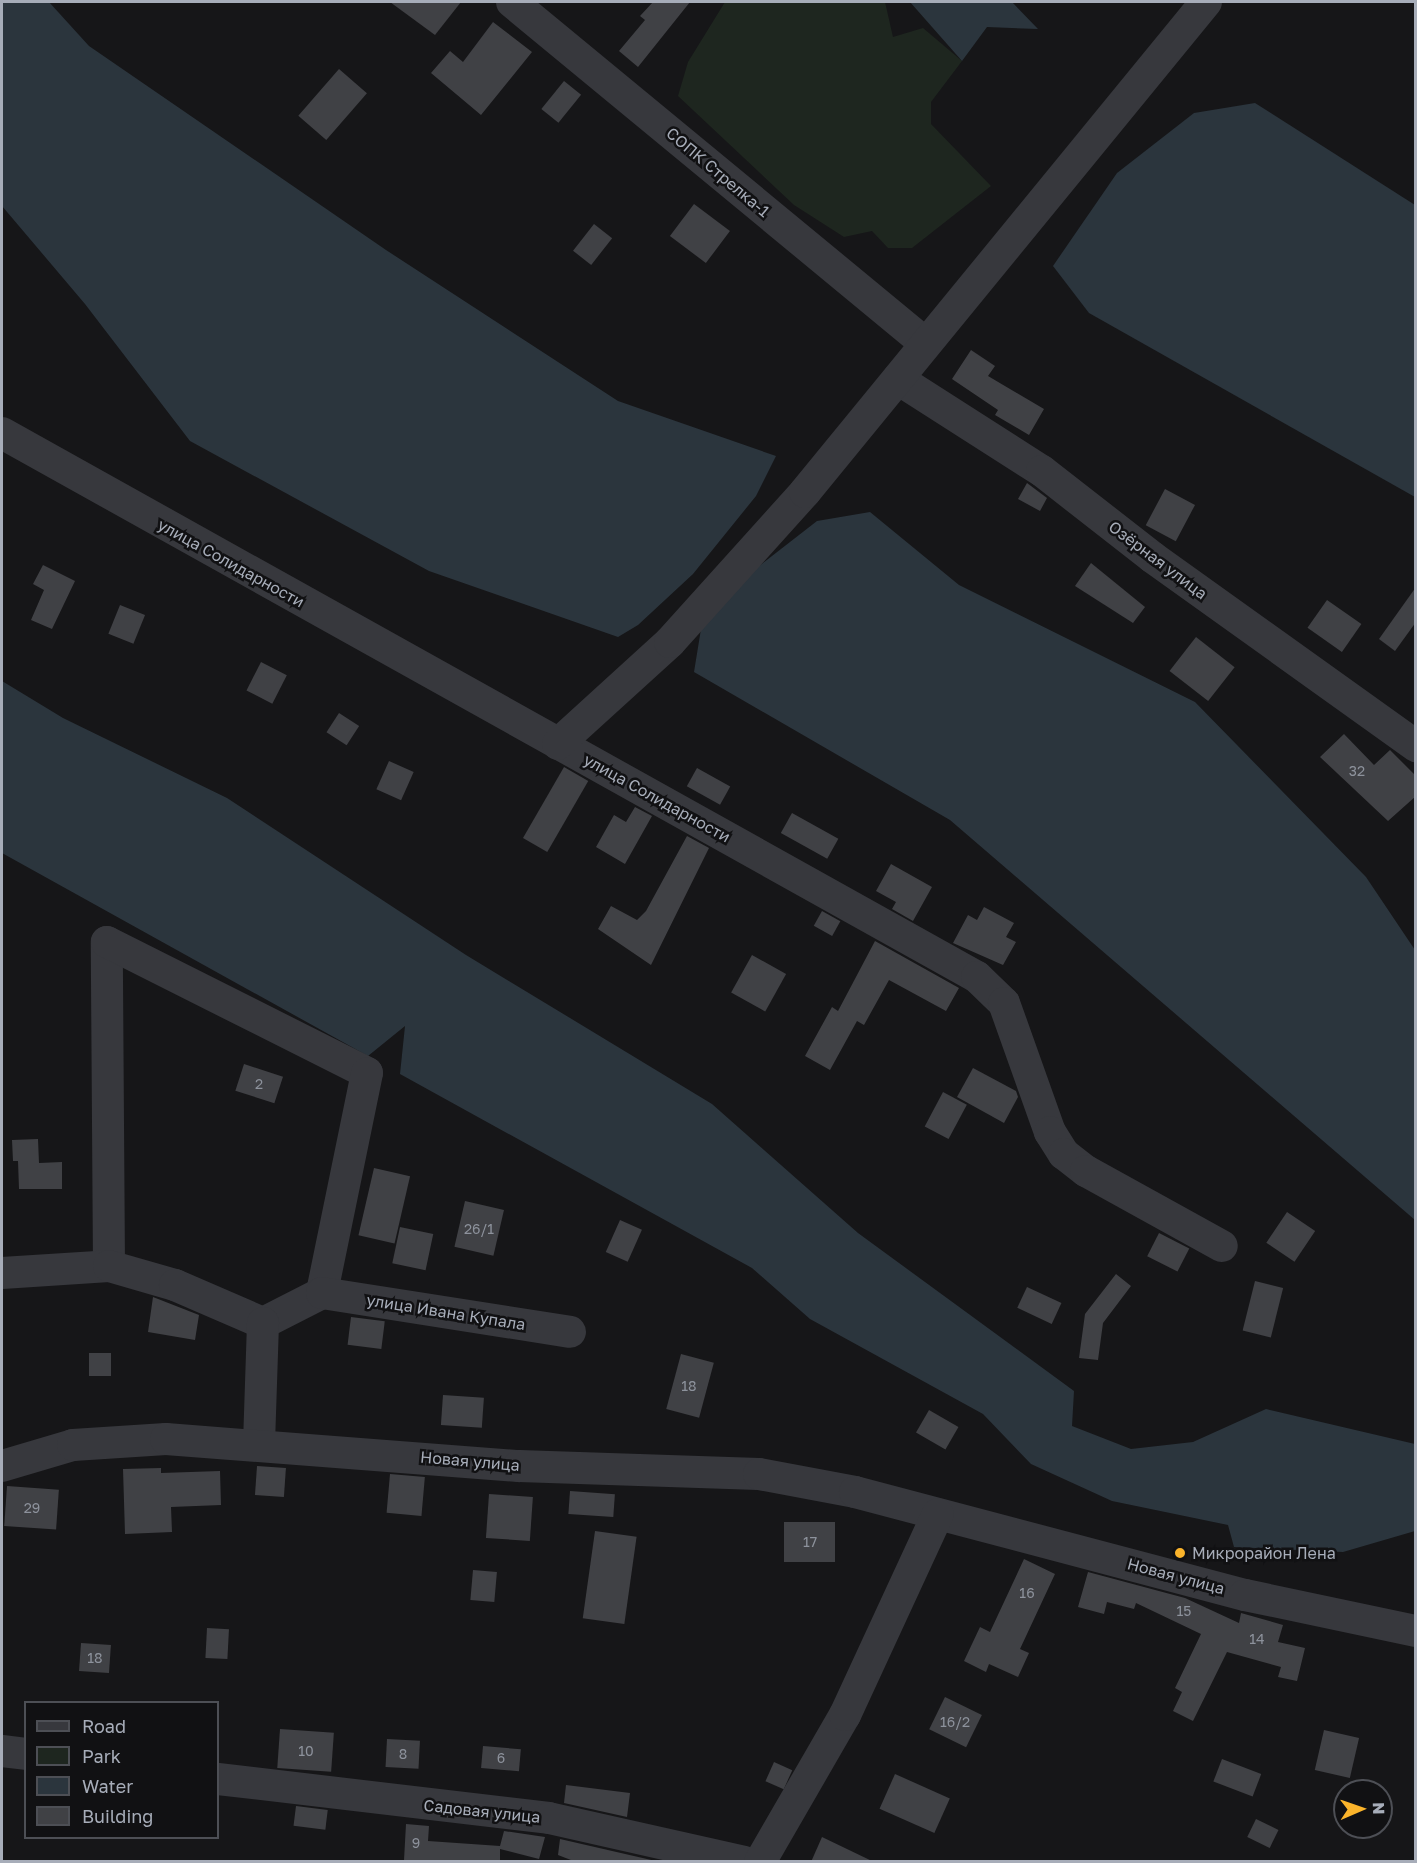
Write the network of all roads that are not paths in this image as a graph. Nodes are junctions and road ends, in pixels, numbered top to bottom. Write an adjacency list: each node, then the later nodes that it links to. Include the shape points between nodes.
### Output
1 (512, 2): 3 (street, СОПК Стрелка-1)
2 (1206, 2): 3 (street)
3 (925, 343): 4 (street)
4 (898, 379): 6 (street, via 670,642); 7 (street, Озёрная улица, via 1042,471 1152,557)
5 (2, 433): 6 (street, улица Солидарности)
6 (558, 744): 8 (street, улица Солидарности, via 976,977 1004,1003 1050,1132 1064,1154 1086,1171)
7 (1416, 746)
8 (1222, 1246)
9 (109, 1266): 10 (street); 11 (street, via 107,942 368,1073); 12 (street, via 175,1285)
10 (2, 1274)
11 (322, 1293): 12 (street); 13 (street, улица Ивана Купала)
12 (263, 1323): 14 (street)
13 (570, 1332)
14 (259, 1443): 15 (street, Новая улица, via 166,1439 73,1445); 16 (street, Новая улица, via 519,1466 759,1474)
15 (2, 1466)
16 (938, 1514): 17 (street, Новая улица, via 1245,1595); 22 (street, via 845,1715)
17 (1416, 1631)
18 (2, 1751): 19 (street)
19 (24, 1754)
20 (219, 1779): 21 (street, Садовая улица, via 549,1818)
21 (744, 1862)
22 (760, 1862)

